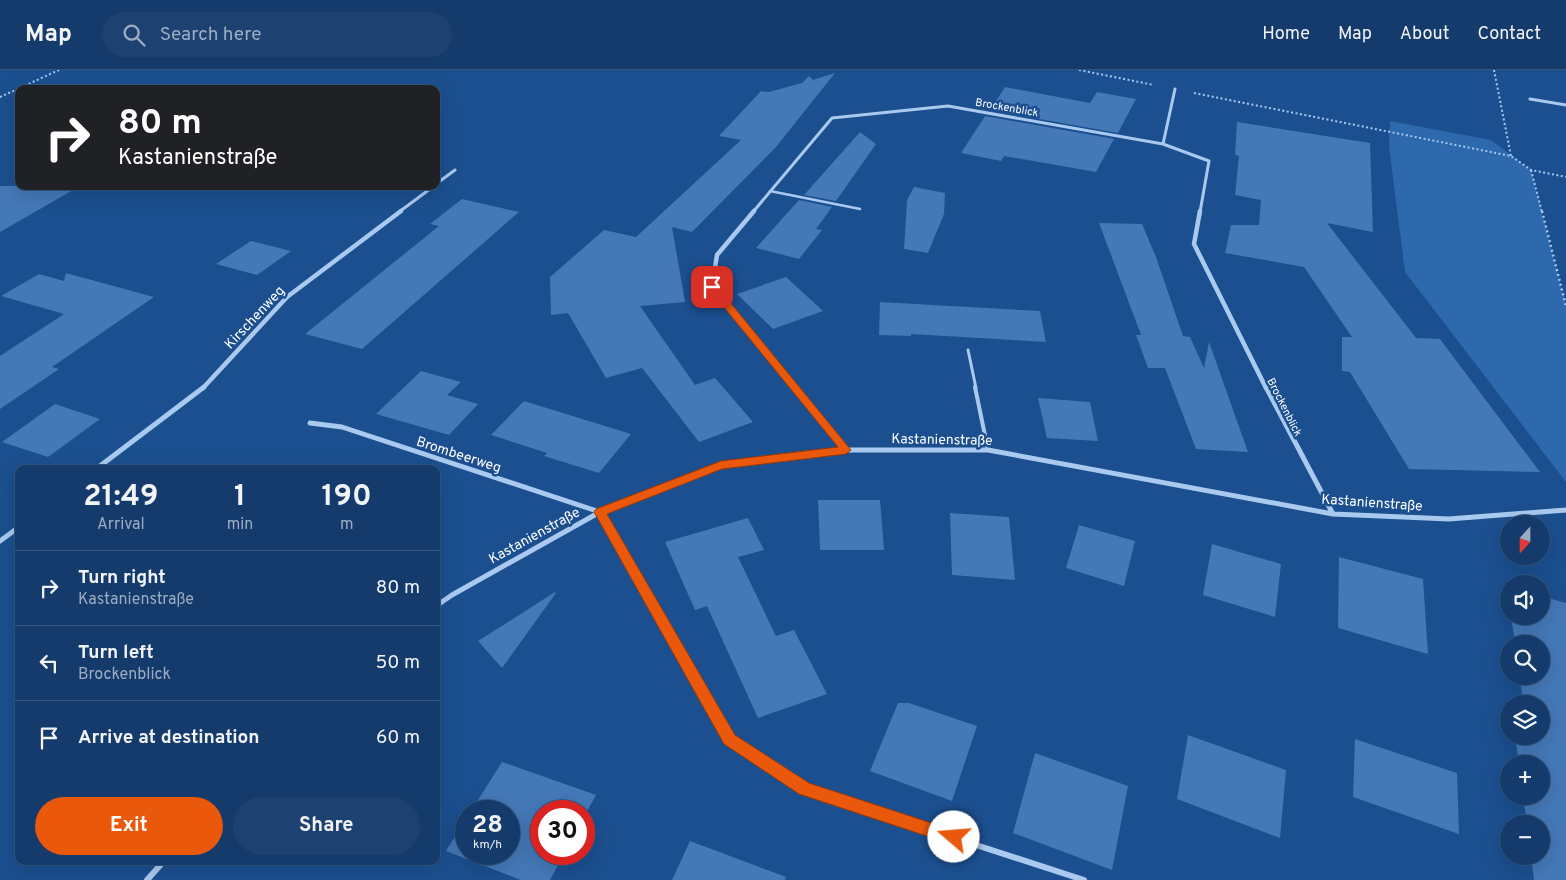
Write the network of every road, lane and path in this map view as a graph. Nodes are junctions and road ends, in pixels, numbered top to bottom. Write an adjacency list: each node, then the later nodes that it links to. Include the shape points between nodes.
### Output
1 (59, 70): 4 (path)
2 (1079, 70): 5 (path)
3 (1494, 70): 11 (path)
4 (26, 85)
5 (1175, 89): 10 (street); 11 (path)
6 (15, 90): 7 (path)
7 (0, 97)
8 (1530, 99): 9 (street)
9 (1566, 105)
10 (1163, 144): 17 (street, Brockenblick, via 948,106 832,118); 27 (street, Brockenblick, via 1208,160 1194,244)
11 (1511, 156): 13 (path)
12 (455, 170): 15 (street, Kirschenweg)
13 (1531, 170): 14 (path); 19 (path)
14 (1566, 177)
15 (440, 181)
16 (428, 190): 24 (street, Kirschenweg, via 287,297 206,386)
17 (770, 191): 18 (lane); 22 (street, Brockenblick, via 717,255 712,287)
18 (860, 209)
19 (1566, 306)
20 (968, 350): 23 (lane)
21 (310, 423): 26 (street, Brombeerweg, via 342,427)
22 (846, 450): 23 (street, Kastanienstraße); 26 (street, Kastanienstraße, via 721,465)
23 (988, 450): 27 (street, Kastanienstraße)
24 (101, 465)
25 (1566, 510): 27 (street, Kastanienstraße, via 1449,519)
26 (600, 512): 30 (street, Kastanienstraße); 33 (street, via 730,739 804,789)
27 (1333, 514)
28 (15, 530): 29 (street)
29 (0, 541)
30 (440, 603)
31 (160, 865): 32 (street)
32 (147, 880)
33 (1084, 880)

